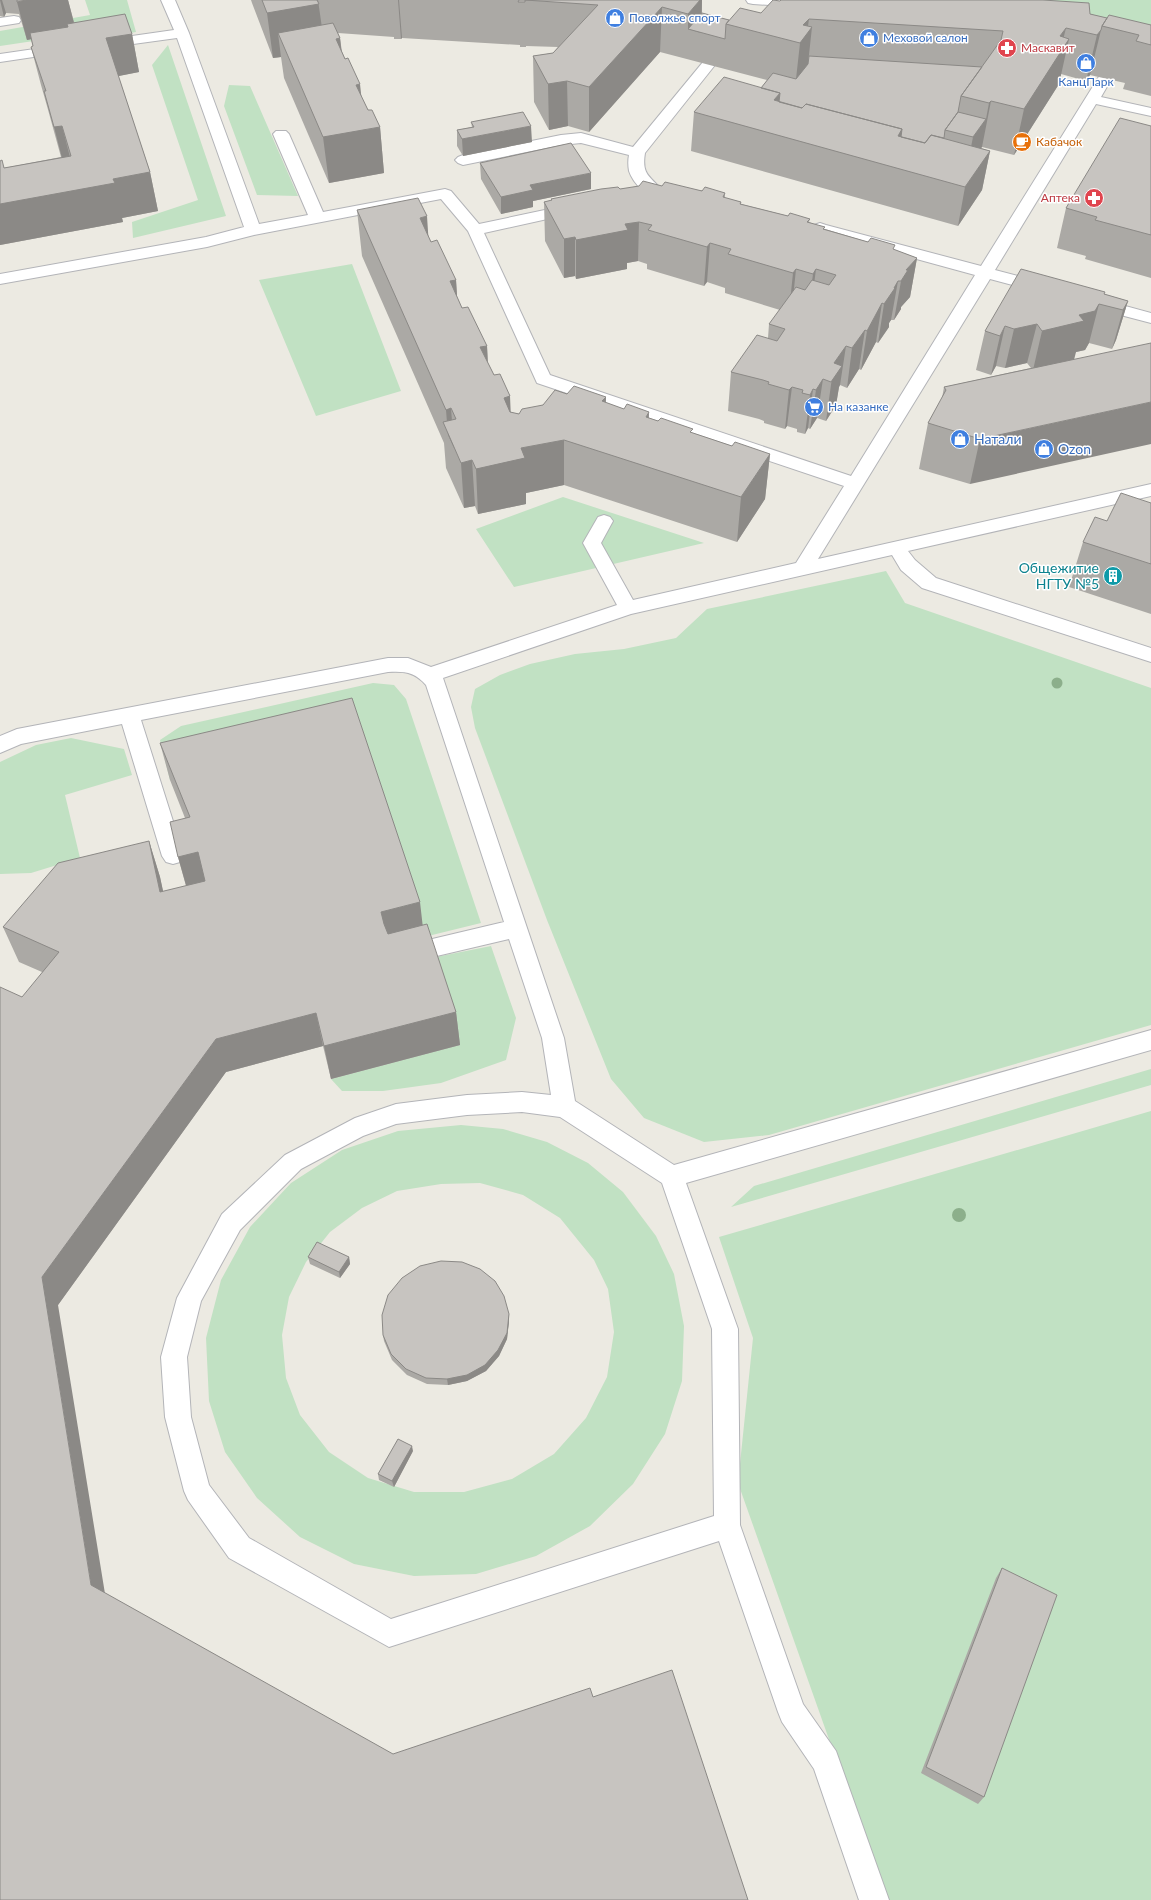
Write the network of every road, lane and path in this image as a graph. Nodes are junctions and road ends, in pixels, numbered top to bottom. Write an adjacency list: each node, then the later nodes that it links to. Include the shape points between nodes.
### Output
1 (168, 0): 8 (street)
2 (753, 0): 3 (street)
3 (763, 0): 4 (street); 5 (street)
4 (812, 4)
5 (750, 16)
6 (14, 20): 7 (street)
7 (0, 22)
8 (182, 33): 9 (street); 23 (street)
9 (93, 46)
10 (78, 47): 11 (street)
11 (0, 58)
12 (708, 65): 17 (street)
13 (1105, 78): 14 (street)
14 (1092, 99): 15 (street); 25 (street)
15 (1151, 112)
16 (281, 134): 21 (street)
17 (637, 152): 18 (street, via 581,138); 19 (street, via 634,164 638,176)
18 (463, 160)
19 (655, 194)
20 (588, 206): 24 (street)
21 (318, 219): 23 (street); 24 (street, via 445,194)
22 (804, 224): 25 (street)
23 (253, 230): 26 (street, via 207,242)
24 (475, 230): 30 (street, via 543,379)
25 (986, 273): 27 (street); 30 (street)
26 (0, 279)
27 (1059, 293)
28 (1082, 299): 29 (street)
29 (1151, 318)
30 (856, 484): 34 (street)
31 (1151, 490): 33 (street)
32 (604, 521): 35 (street, via 592,543)
33 (896, 547): 34 (street); 36 (street, via 908,565 930,583)
34 (803, 568): 35 (street)
35 (628, 608): 37 (street)
36 (1151, 655)
37 (429, 675): 38 (street, via 411,665 388,665); 41 (street, via 435,682)
38 (129, 715): 39 (street, via 17,737); 40 (street)
39 (0, 745)
40 (173, 856)
41 (516, 928): 42 (street); 44 (street, via 553,1038)
42 (390, 958)
43 (1151, 1040): 45 (street)
44 (564, 1107): 45 (street); 46 (street, via 522,1102 467,1105 396,1114 354,1128 293,1162 231,1222 189,1298 174,1357 178,1417 197,1491 239,1548 389,1633)
45 (672, 1176): 46 (street, via 725,1329)
46 (726, 1525): 47 (street, via 792,1712 826,1761)
47 (874, 1900)

